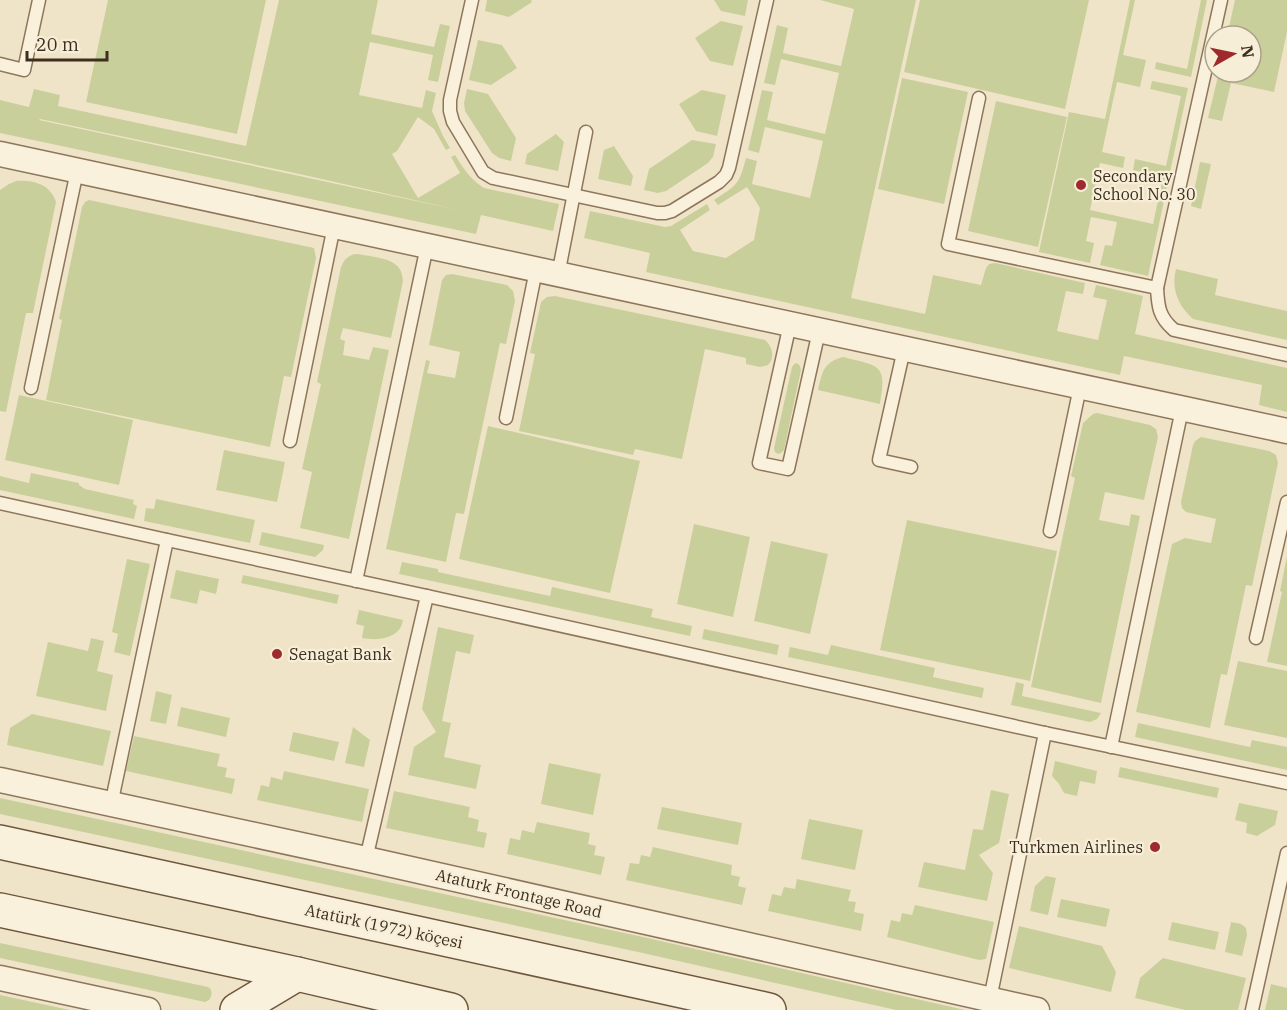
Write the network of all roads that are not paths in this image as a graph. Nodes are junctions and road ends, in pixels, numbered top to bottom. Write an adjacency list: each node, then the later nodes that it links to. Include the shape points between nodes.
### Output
1 (39, 0): 5 (lane, via 24,70)
2 (471, 0): 10 (lane, via 450,100 453,122 486,174)
3 (767, 0): 10 (lane, via 726,175 664,213)
4 (1221, 0): 14 (lane)
5 (0, 64)
6 (979, 98): 14 (lane, via 948,244)
7 (586, 132): 10 (lane)
8 (0, 154): 9 (street)
9 (77, 171): 11 (street); 20 (lane)
10 (574, 195): 13 (lane)
11 (334, 226): 12 (street); 24 (lane)
12 (427, 246): 13 (street); 30 (lane)
13 (547, 272): 15 (street); 22 (lane)
14 (1158, 288): 18 (lane, via 1162,317 1174,330)
15 (790, 324): 16 (street); 16 (lane, via 759,463 788,469)
16 (819, 331): 17 (street)
17 (904, 349): 19 (street); 25 (lane, via 879,460)
18 (1287, 355)
19 (1080, 387): 21 (street); 28 (lane)
20 (31, 388)
21 (1182, 409): 23 (street); 34 (lane)
22 (506, 418)
23 (1287, 431)
24 (290, 441)
25 (911, 467)
26 (1287, 502): 32 (lane)
27 (0, 503): 29 (lane)
28 (1050, 531)
29 (168, 540): 30 (lane); 37 (lane)
30 (356, 581): 31 (lane)
31 (427, 596): 33 (lane); 40 (lane)
32 (1256, 638)
33 (1046, 733): 34 (lane); 44 (lane)
34 (1111, 747): 36 (lane)
35 (0, 780): 37 (street, Ataturk Frontage Road)
36 (1287, 783)
37 (111, 805): 40 (street, Ataturk Frontage Road)
38 (0, 842): 48 (main road, Atatürk (1972) köçesi)
39 (1287, 853): 50 (lane)
40 (366, 859): 44 (street, Ataturk Frontage Road)
41 (0, 910): 42 (main road)
42 (297, 974): 46 (main road); 47 (main road)
43 (0, 978): 45 (street)
44 (990, 999): 49 (street, Ataturk Frontage Road)
45 (148, 1010)
46 (237, 1010)
47 (451, 1010)
48 (769, 1010)
49 (1037, 1010)
50 (1252, 1010)

